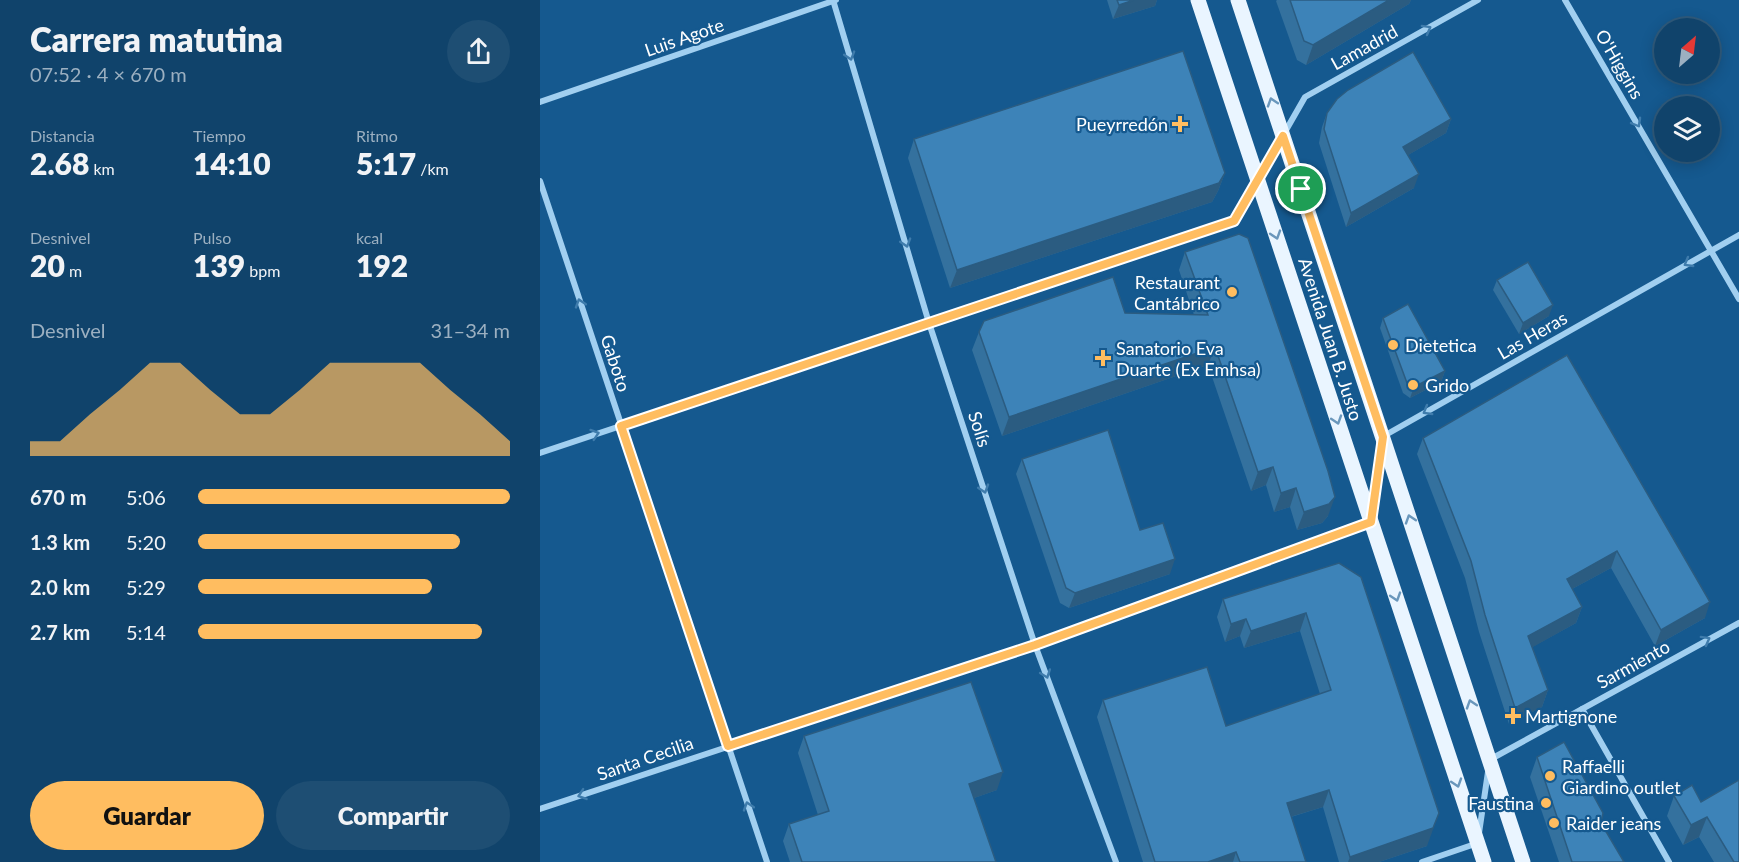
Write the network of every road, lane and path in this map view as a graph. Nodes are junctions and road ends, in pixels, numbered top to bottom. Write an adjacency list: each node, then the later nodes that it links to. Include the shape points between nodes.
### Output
1 (835, 0): 6 (street, Luis Agote); 13 (street, Solís, one-way to 13)
2 (1198, 0): 8 (main road, Avenida Juan B. Justo)
3 (1238, 0): 7 (main road, Avenida Juan B. Justo, one-way to 3)
4 (1478, 0): 7 (street, Lamadrid, one-way to 4, via 1305,98)
5 (1565, 0): 11 (street, O'Higgins, one-way to 11)
6 (540, 102)
7 (1283, 136): 8 (street, Lamadrid); 15 (main road, Avenida Juan B. Justo)
8 (1258, 179): 13 (street, Lamadrid, via 1234,221); 17 (main road, Avenida Juan B. Justo, one-way to 17)
9 (540, 181): 14 (street, Gaboto, one-way to 9)
10 (1739, 235): 11 (street, Las Heras)
11 (1711, 250): 12 (street, O'Higgins); 15 (street, Las Heras, one-way to 15)
12 (1739, 299)
13 (929, 322): 14 (street, Lamadrid); 19 (street, Solís, one-way to 19)
14 (621, 426): 16 (street, Lamadrid, one-way to 14); 21 (street, Gaboto)
15 (1383, 437): 17 (street); 22 (main road, Avenida Juan B. Justo, one-way to 15)
16 (540, 453)
17 (1371, 522): 19 (street, Santa Cecilia); 24 (main road, Avenida Juan B. Justo, one-way to 24)
18 (1739, 622): 20 (street, Sarmiento, one-way to 18)
19 (1035, 645): 21 (street, Santa Cecilia); 26 (street, Solís, one-way to 26)
20 (1582, 709): 22 (street, Sarmiento); 30 (street)
21 (728, 746): 23 (street, Santa Cecilia, one-way to 23); 25 (street, Gaboto, one-way to 21)
22 (1490, 760): 24 (street); 29 (main road, Avenida Juan B. Justo)
23 (540, 809)
24 (1478, 844): 27 (street); 28 (main road, Avenida Juan B. Justo)
25 (766, 862)
26 (1116, 862)
27 (1422, 862)
28 (1484, 862)
29 (1524, 862)
30 (1669, 862)

